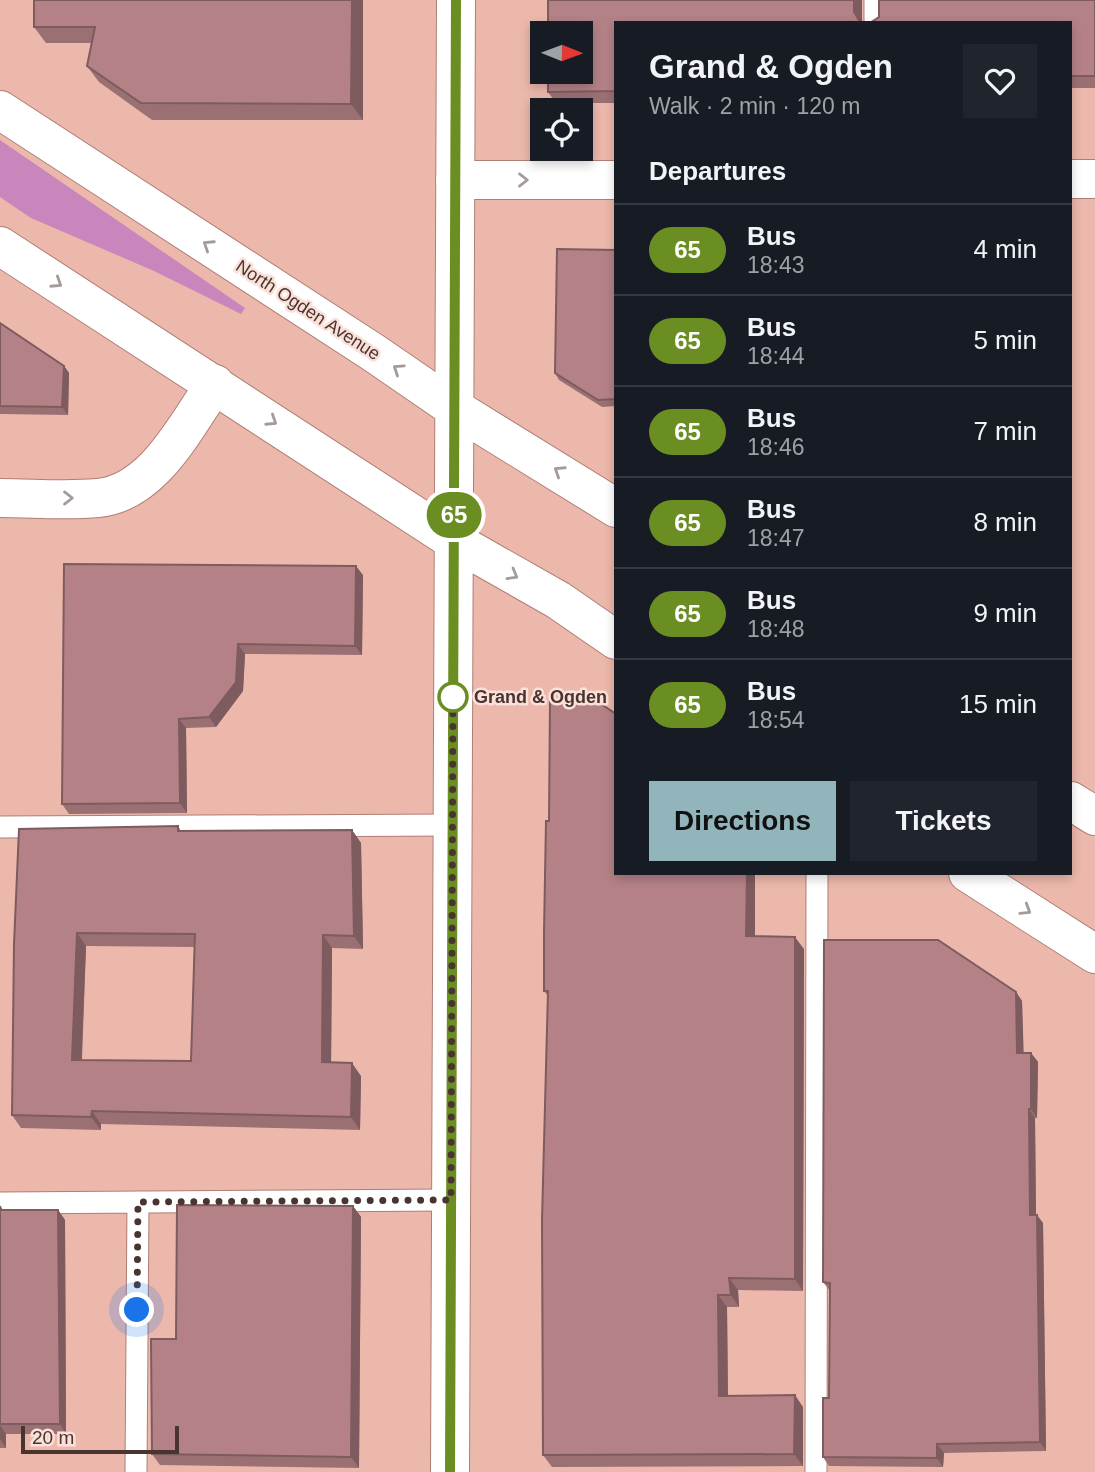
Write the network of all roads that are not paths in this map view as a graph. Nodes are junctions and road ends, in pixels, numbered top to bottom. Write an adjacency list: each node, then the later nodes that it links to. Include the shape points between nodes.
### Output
1 (456, 0): 7 (main road)
2 (875, 0): 3 (lane)
3 (875, 21)
4 (0, 110): 11 (main road, North Ogden Avenue, one-way to 4)
5 (1072, 179): 6 (main road)
6 (1095, 179)
7 (455, 180): 8 (main road, one-way to 8); 11 (main road)
8 (614, 180)
9 (0, 246): 10 (main road, one-way to 10)
10 (215, 384): 12 (main road, one-way to 10, via 100,498 129,489 153,472); 14 (main road, one-way to 14)
11 (454, 408): 13 (main road, North Ogden Avenue, one-way to 11); 14 (main road)
12 (0, 498)
13 (614, 508)
14 (454, 541): 15 (main road, one-way to 15, via 558,600); 18 (main road)
15 (614, 639)
16 (1072, 802): 17 (main road)
17 (1095, 816)
18 (452, 825): 19 (lane); 23 (main road)
19 (0, 827)
20 (817, 875): 28 (lane)
21 (971, 875): 22 (main road, one-way to 22)
22 (1095, 954)
23 (451, 1200): 25 (lane); 27 (main road)
24 (0, 1202): 25 (lane)
25 (138, 1202): 26 (lane)
26 (136, 1472)
27 (450, 1472)
28 (816, 1472)

